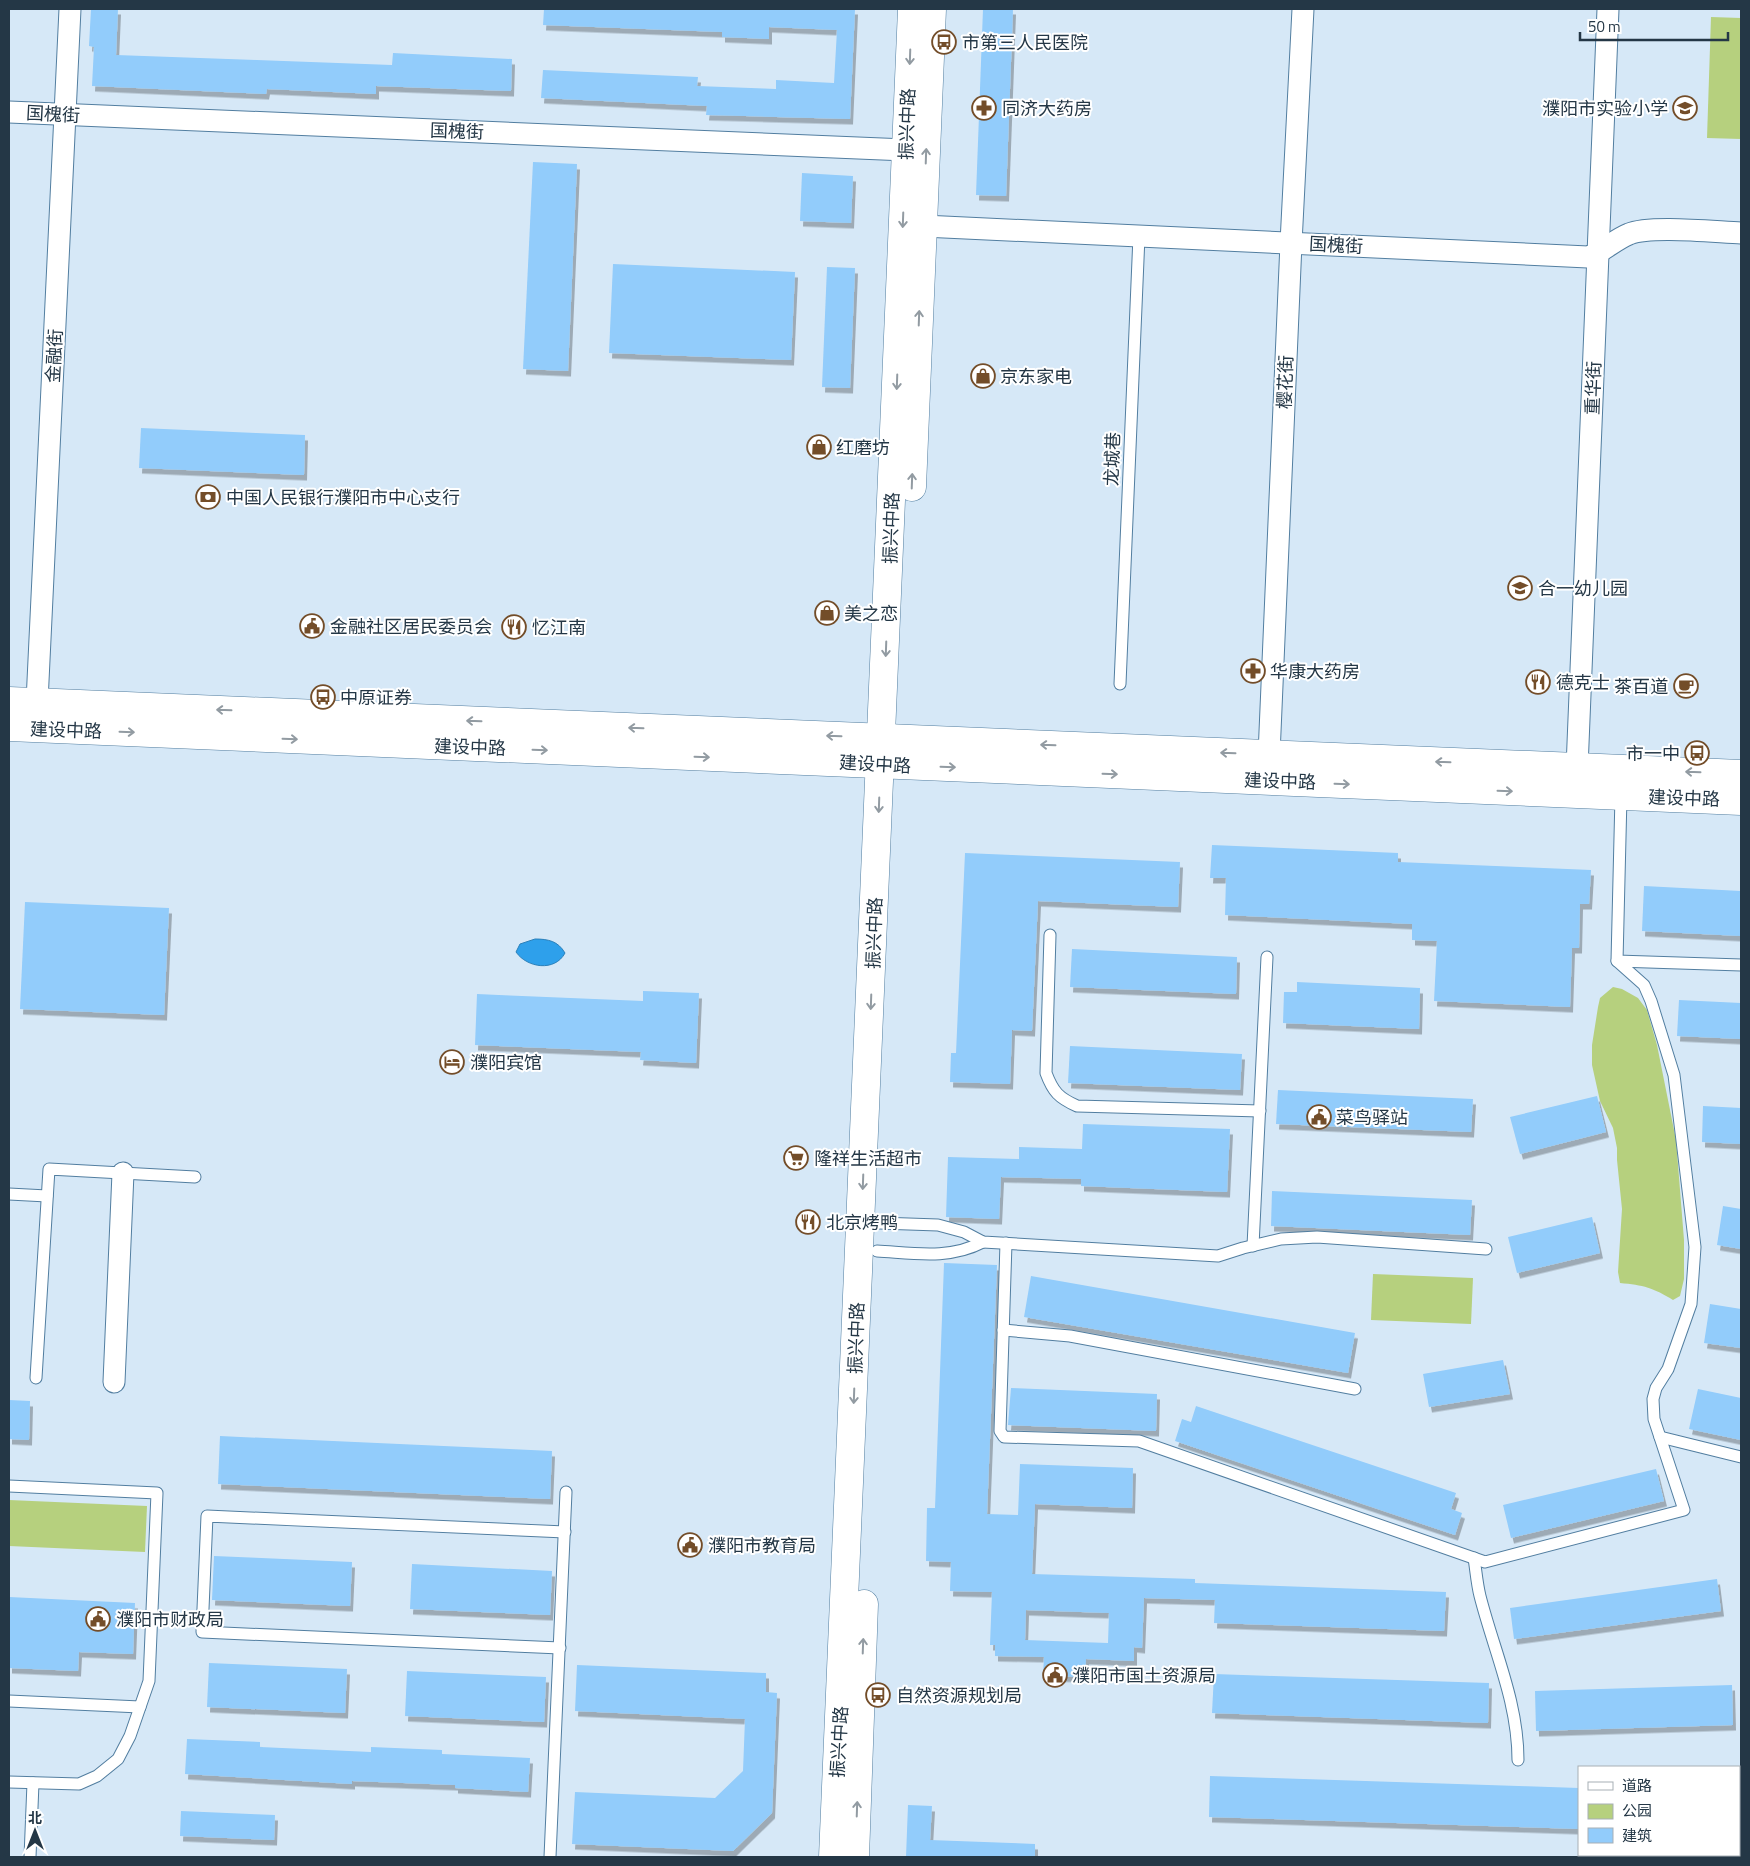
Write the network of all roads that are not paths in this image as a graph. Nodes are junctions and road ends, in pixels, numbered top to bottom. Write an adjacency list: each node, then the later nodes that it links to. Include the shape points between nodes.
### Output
1 (70, 9): 7 (street, 金融街)
2 (912, 9): 8 (street, 振兴中路, one-way to 8)
3 (932, 9): 9 (street, 振兴中路, one-way to 3)
4 (1303, 9): 12 (street, 樱花街)
5 (1608, 9): 13 (street, 重华街)
6 (9, 112): 7 (street, 国槐街)
7 (65, 115): 8 (street, 国槐街); 16 (street, 金融街)
8 (906, 150): 18 (street, 振兴中路, one-way to 18)
9 (923, 226): 11 (street, 国槐街); 18 (street, 振兴中路, one-way to 9)
10 (1741, 233): 13 (street, 国槐街, via 1651,230 1629,234)
11 (1139, 236): 12 (street, 国槐街); 14 (lane, 龙城巷)
12 (1291, 243): 13 (street, 国槐街, via 1588,258); 19 (street, 樱花街)
13 (1598, 254): 20 (street, 重华街)
14 (1120, 684)
15 (9, 701): 16 (street, 建设中路)
16 (37, 702): 18 (street, 建设中路, one-way to 16)
17 (9, 727): 18 (street, 建设中路, one-way to 18)
18 (891, 752): 19 (street, 建设中路, one-way to 18); 22 (street, 建设中路, one-way to 22); 33 (street, 振兴中路); 57 (street, 振兴中路, one-way to 57)
19 (1269, 755): 20 (street, 建设中路, one-way to 19)
20 (1578, 768): 21 (street, 建设中路, one-way to 20)
21 (1741, 774)
22 (1621, 796): 23 (street, 建设中路); 26 (lane)
23 (1741, 801)
24 (1050, 935): 28 (lane, via 1046,1073 1051,1087 1062,1099 1077,1106)
25 (1267, 957): 28 (lane)
26 (1617, 961): 27 (lane); 43 (lane, via 1644,985 1674,1075 1695,1247 1691,1304 1668,1369 1653,1398 1654,1419)
27 (1741, 965)
28 (1260, 1111): 36 (lane)
29 (124, 1173): 30 (lane); 32 (lane, via 49,1169); 41 (street)
30 (195, 1177)
31 (9, 1194): 32 (lane)
32 (47, 1196): 40 (lane)
33 (879, 1223): 34 (lane, via 938,1225 964,1232); 38 (street, 振兴中路)
34 (983, 1242): 35 (lane); 38 (lane, via 953,1253)
35 (1006, 1244): 36 (lane, via 1218,1256); 39 (lane)
36 (1253, 1246): 37 (lane, via 1281,1239 1317,1237)
37 (1486, 1249)
38 (877, 1251): 58 (street, 振兴中路, one-way to 38)
39 (1003, 1330): 42 (lane, via 1070,1336); 48 (lane, via 1000,1431 1004,1436 1139,1441)
40 (36, 1378)
41 (114, 1382)
42 (1355, 1389)
43 (1660, 1437): 44 (lane); 48 (lane, via 1684,1510 1485,1562)
44 (1741, 1457)
45 (9, 1486): 51 (lane, via 157,1493 149,1681)
46 (566, 1492): 47 (lane)
47 (565, 1532): 49 (lane); 49 (lane, via 207,1516 206,1526 202,1632)
48 (1474, 1558): 52 (lane, via 1480,1595 1514,1711)
49 (560, 1648): 56 (lane)
50 (9, 1701): 51 (lane)
51 (140, 1707): 54 (lane, via 118,1759 97,1776 79,1784)
52 (1518, 1760)
53 (9, 1782): 54 (lane)
54 (33, 1783): 55 (lane)
55 (30, 1857)
56 (550, 1857)
57 (833, 1857)
58 (855, 1857)

